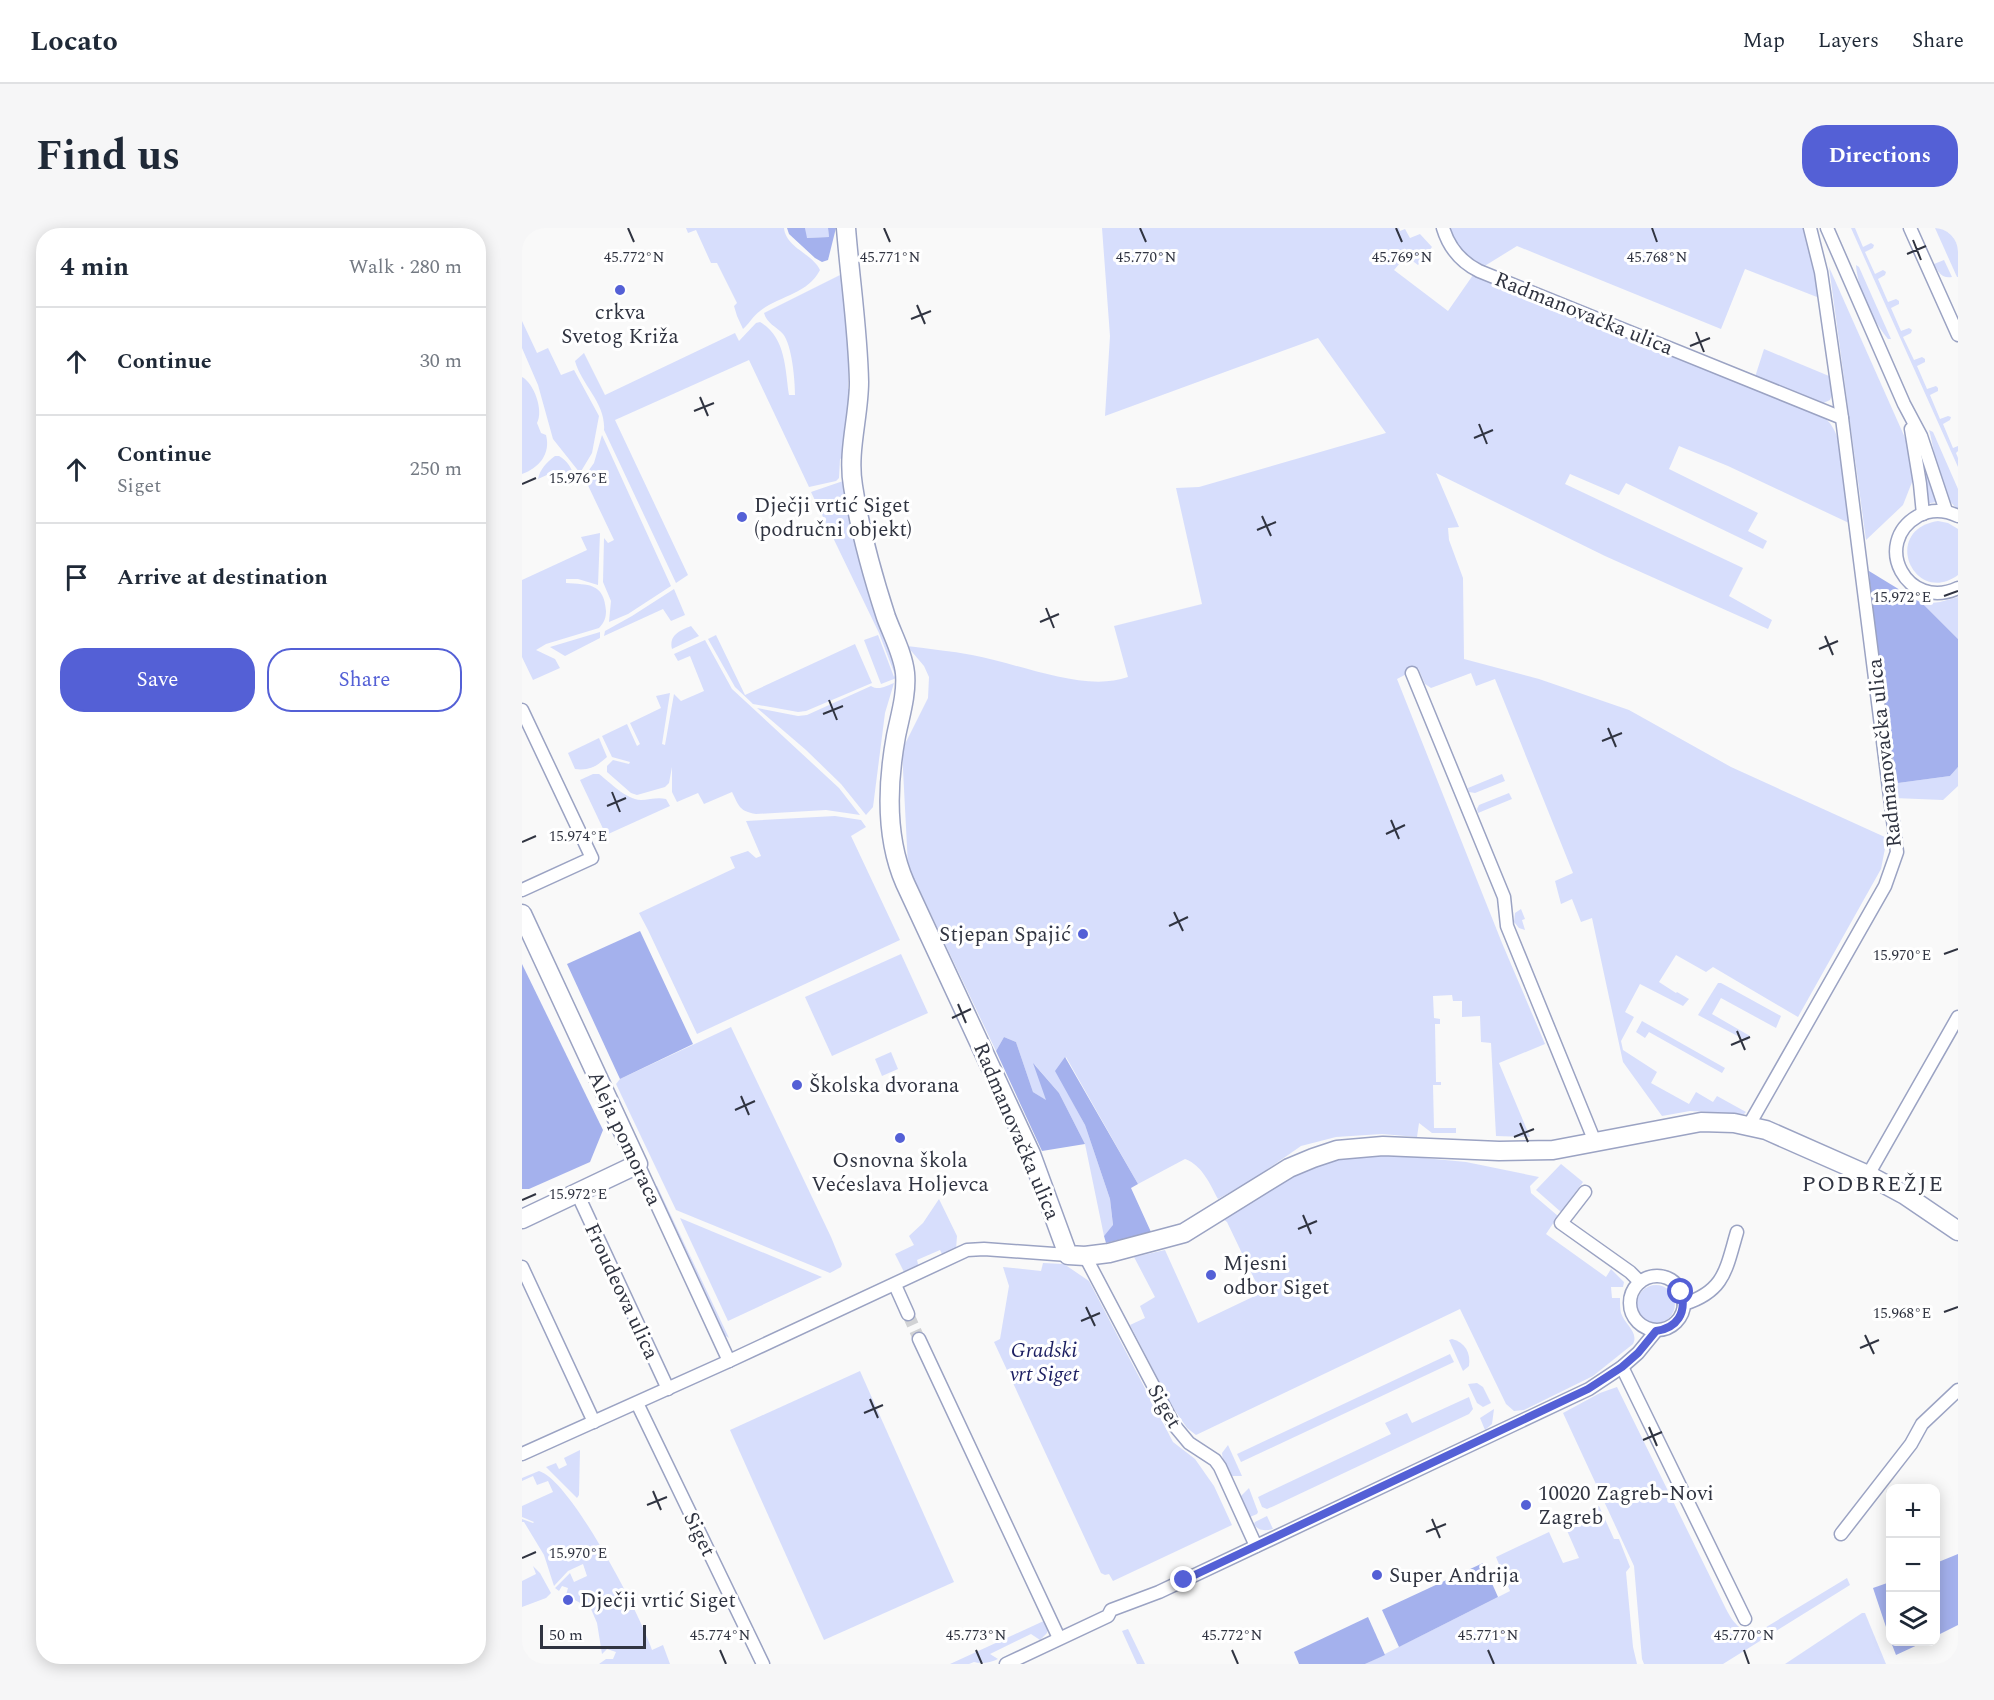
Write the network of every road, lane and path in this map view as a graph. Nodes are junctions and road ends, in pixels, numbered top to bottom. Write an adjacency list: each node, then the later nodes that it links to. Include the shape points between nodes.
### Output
1 (846, 228): 27 (street, Radmanovačka ulica, via 859,382 852,484 869,562 905,674 890,789 889,819 895,854)
2 (1443, 228): 8 (street, Radmanovačka ulica, via 1456,254 1479,271)
3 (1810, 228): 8 (street, Radmanovačka ulica, via 1821,272)
4 (1827, 228): 7 (street)
5 (1910, 228): 6 (street)
6 (1958, 334)
7 (1904, 404): 9 (street, via 1921,436); 10 (street, via 1914,440)
8 (1842, 418): 18 (street, Radmanovačka ulica, via 1897,852 1885,886)
9 (1946, 511): 10 (street); 11 (street)
10 (1923, 514): 12 (street, via 1902,531 1897,544 1901,572 1921,591 1935,594)
11 (1958, 516)
12 (1958, 588)
13 (1412, 673): 19 (street, via 1504,897 1507,926)
14 (522, 710): 15 (street, via 592,858)
15 (522, 890)
16 (522, 914): 20 (street, Aleja pomoraca)
17 (1958, 1017): 21 (street)
18 (1749, 1125): 19 (street, via 1701,1122); 21 (street)
19 (1595, 1142): 27 (street, via 1533,1151 1383,1146 1337,1150 1289,1168 1189,1230 1109,1253)
20 (638, 1164): 22 (street); 35 (street, Aleja pomoraca)
21 (1868, 1175): 26 (street)
22 (577, 1192): 24 (street); 37 (street, Froudeova ulica)
23 (1585, 1192): 29 (street, via 1561,1223)
24 (522, 1219)
25 (1737, 1232): 31 (street, via 1719,1283 1700,1299)
26 (1958, 1232)
27 (1076, 1255): 30 (street, via 967,1250); 43 (street, Siget, via 1174,1425 1189,1443 1220,1467)
28 (522, 1267): 40 (street)
29 (1640, 1282): 31 (street, via 1652,1276 1669,1279 1681,1292); 33 (street, via 1632,1292 1630,1310 1639,1324)
30 (895, 1285): 32 (street); 35 (street)
31 (1684, 1304): 33 (street, via 1673,1325)
32 (908, 1314)
33 (1656, 1331): 36 (street)
34 (919, 1339): 45 (street)
35 (729, 1361): 37 (street)
36 (1622, 1367): 43 (street, via 1588,1389); 44 (street)
37 (668, 1389): 39 (street)
38 (1958, 1390): 42 (street, via 1922,1424 1911,1444)
39 (637, 1403): 40 (street); 46 (street, Siget)
40 (594, 1422): 41 (street)
41 (522, 1454)
42 (1841, 1534)
43 (1256, 1546): 45 (street, via 1140,1601 1111,1610 1108,1616)
44 (1745, 1619)
45 (1059, 1638): 47 (street)
46 (763, 1664)
47 (1006, 1664)

